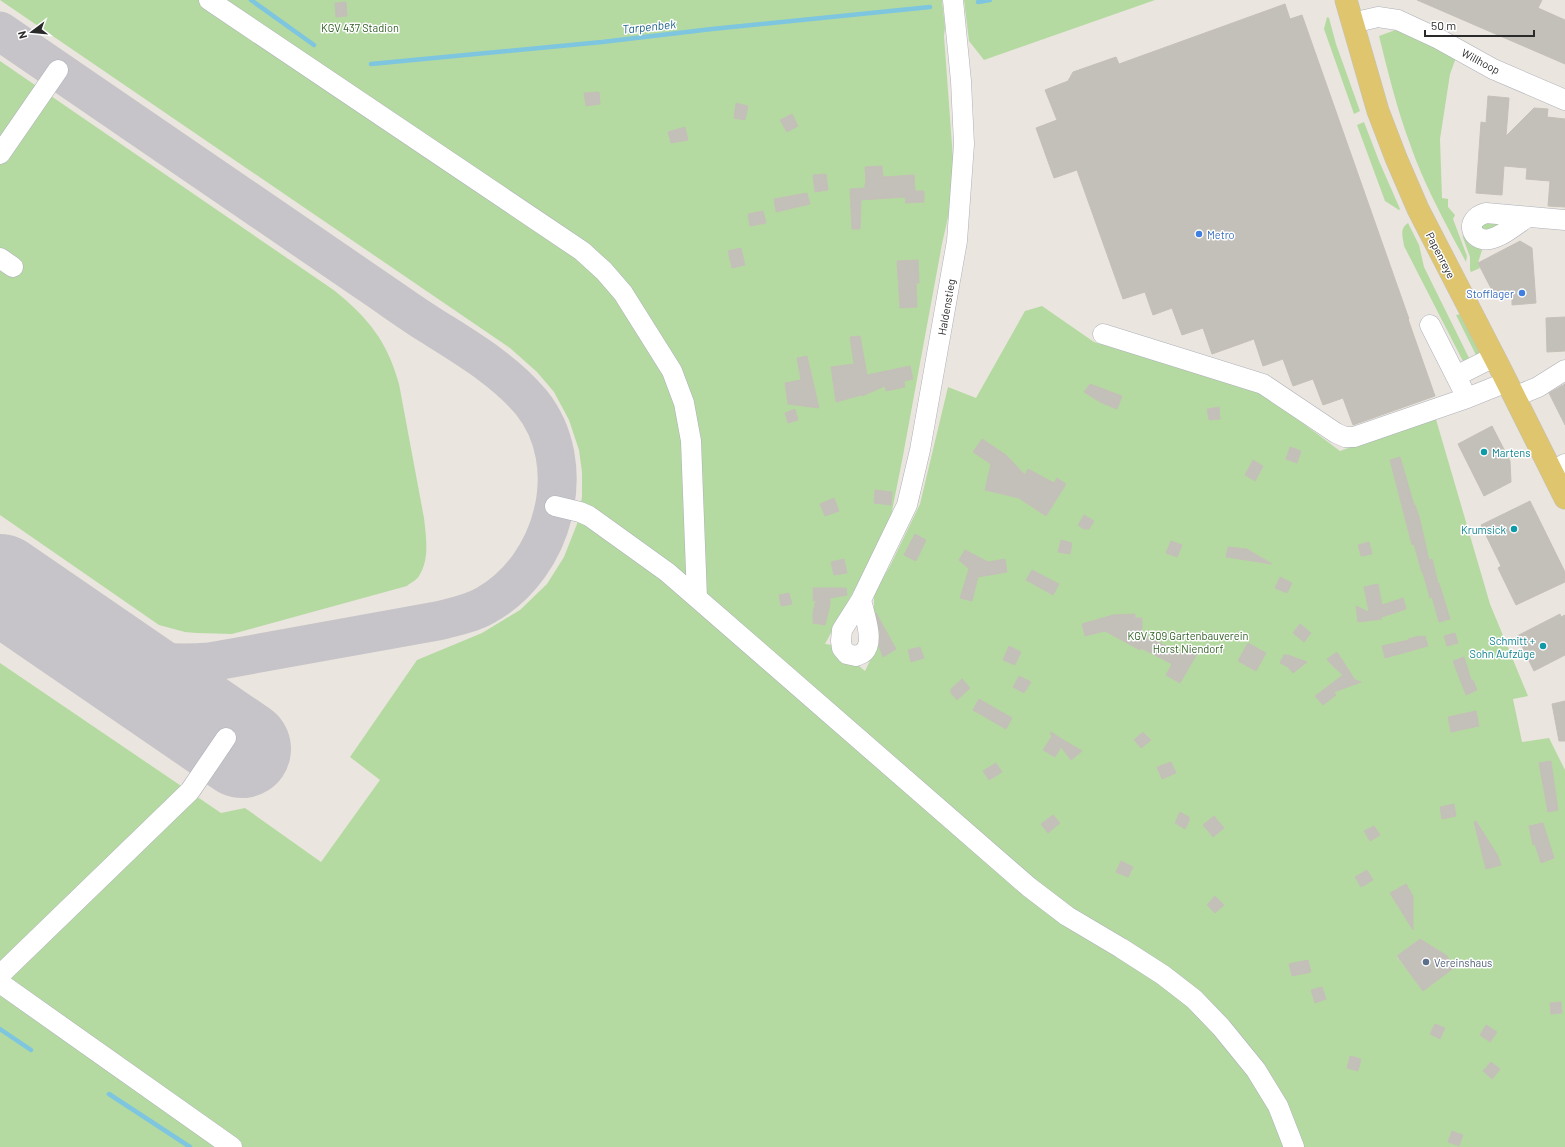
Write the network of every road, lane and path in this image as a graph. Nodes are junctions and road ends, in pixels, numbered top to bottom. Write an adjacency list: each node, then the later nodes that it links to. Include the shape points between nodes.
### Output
1 (210, 0): 20 (street, via 582,251 623,293 672,371 684,403 691,441)
2 (953, 0): 21 (street, Haldenstieg, via 964,144 957,240 920,450 907,505)
3 (1346, 0): 4 (main road, Papenreye)
4 (1352, 23): 6 (street, Willhoop, via 1378,17 1398,20 1439,38 1493,69); 12 (main road, Papenreye, via 1378,111 1396,158 1424,222)
5 (58, 70): 7 (street)
6 (1565, 100)
7 (0, 154)
8 (1526, 218): 9 (street)
9 (1565, 220)
10 (1430, 325): 14 (street)
11 (1103, 334): 16 (street, via 1263,384 1345,437 1354,437)
12 (1494, 357): 14 (street); 15 (main road, Papenreye)
13 (1565, 370): 15 (street, via 1538,387)
14 (1456, 376): 16 (street)
15 (1511, 390): 16 (street); 17 (main road, Papenreye)
16 (1467, 398)
17 (1558, 468): 18 (main road, Papenreye)
18 (1565, 498)
19 (555, 506): 20 (street, via 588,516 667,572)
20 (697, 598): 26 (street, via 1029,887 1067,916 1163,975 1194,999 1256,1070 1278,1106)
21 (861, 600)
22 (226, 738): 23 (street, via 190,791)
23 (0, 975)
24 (0, 983): 25 (street)
25 (232, 1147)
26 (1294, 1147)

